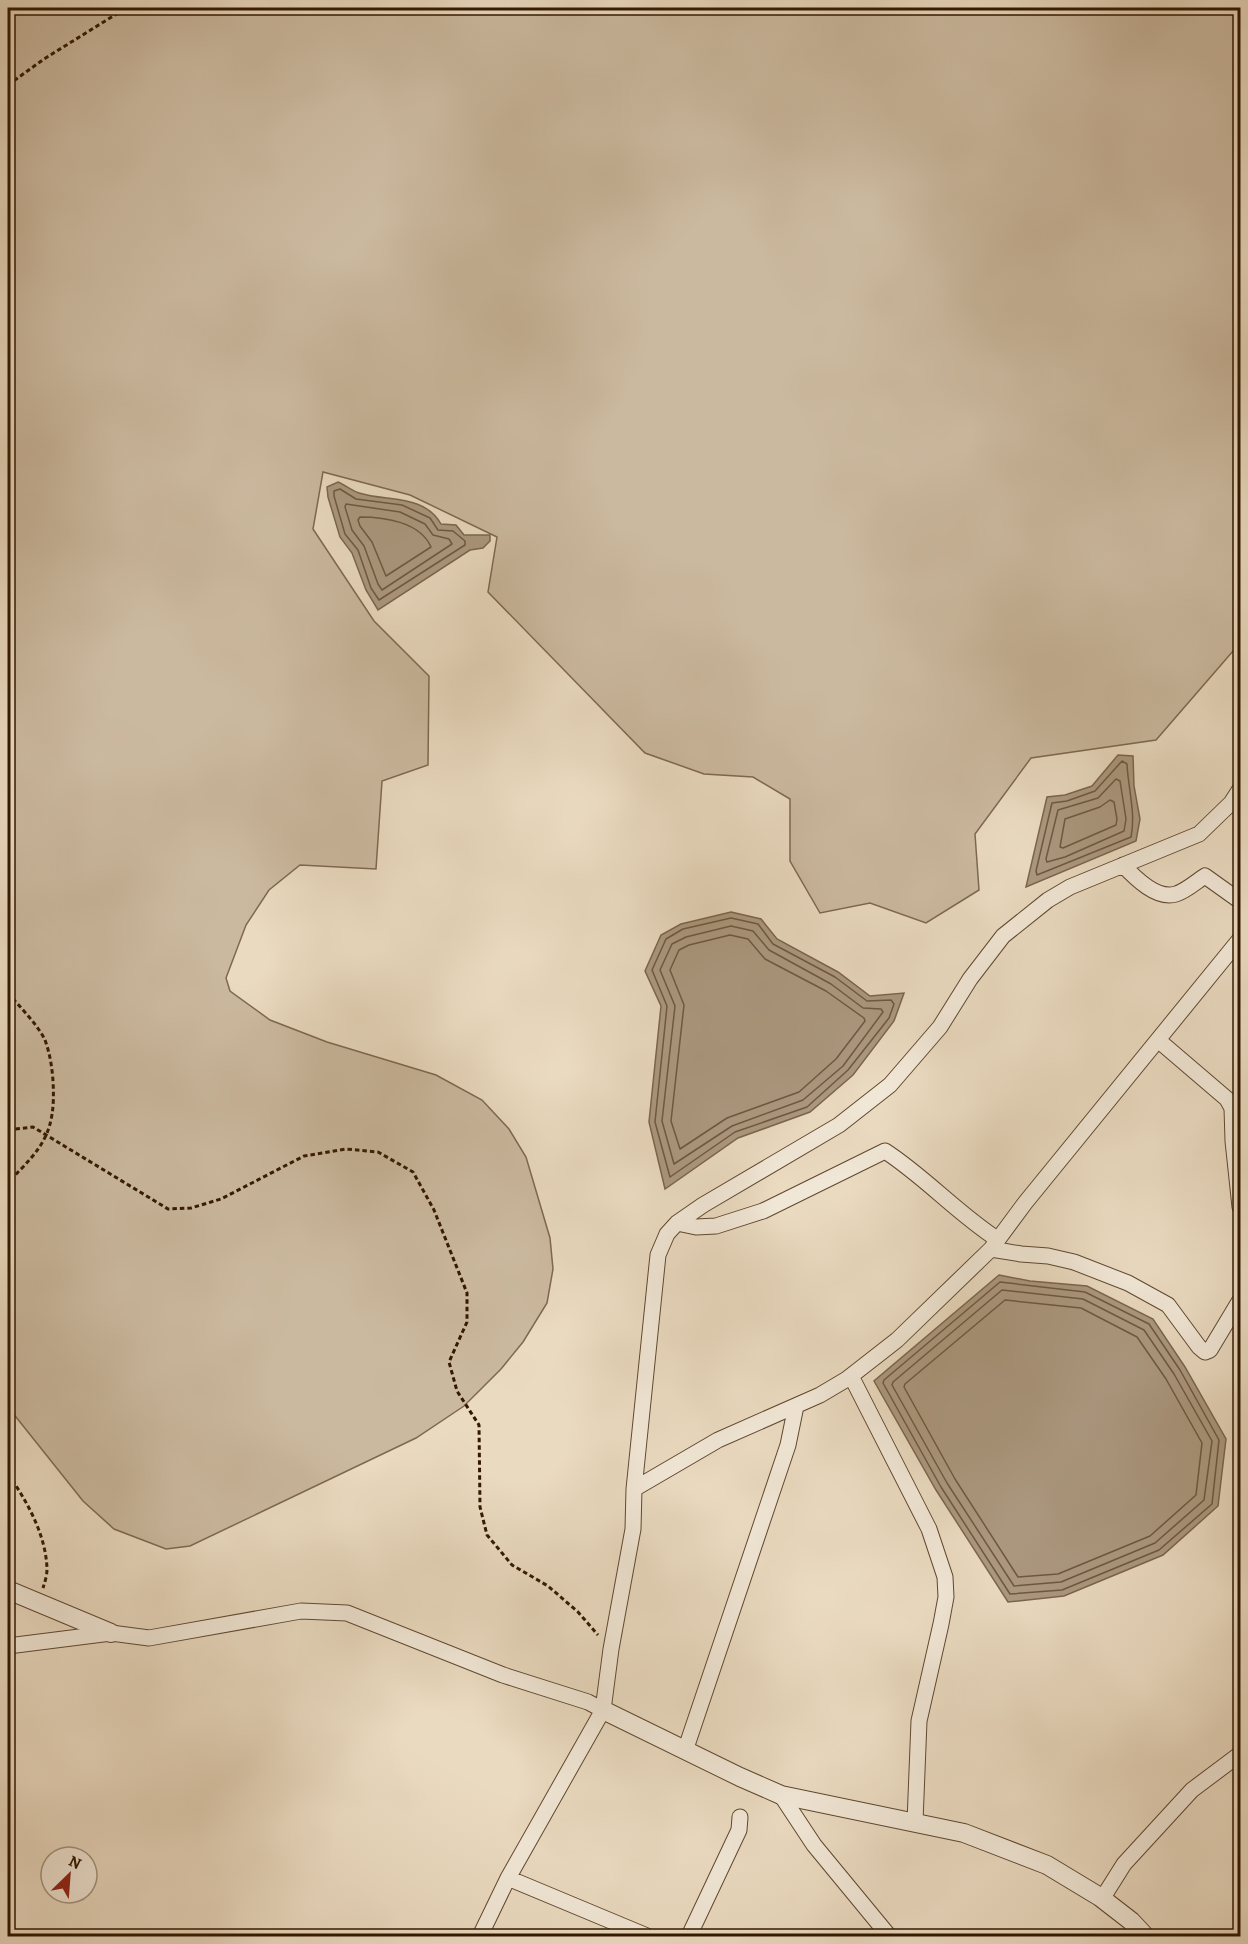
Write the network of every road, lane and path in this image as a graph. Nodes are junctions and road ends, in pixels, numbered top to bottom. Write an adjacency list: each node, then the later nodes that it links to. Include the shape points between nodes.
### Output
1 (126, 8): 2 (path)
2 (8, 85)
3 (1240, 789): 4 (street, via 1199,834)
4 (1123, 866): 5 (street, via 1137,880 1160,893 1176,894 1205,876); 13 (street, via 1070,887 1003,936 940,1027 890,1085 839,1125)
5 (1240, 902)
6 (1240, 939): 8 (street)
7 (8, 993): 10 (path, via 44,1038 52,1063 54,1100)
8 (1158, 1041): 12 (street, via 1227,1099 1232,1108); 14 (street)
9 (8, 1130): 10 (path, via 33,1127)
10 (46, 1135): 11 (path, via 30,1160); 24 (path, via 168,1209 191,1208 221,1199 304,1156 346,1149 378,1152 413,1172 434,1210 467,1293 468,1322 449,1362 457,1391 479,1425 480,1507 487,1535 512,1565 548,1586)
11 (8, 1182)
12 (1240, 1208)
13 (677, 1223): 14 (street, via 716,1226 763,1211 885,1151 903,1162); 19 (street, via 658,1255)
14 (994, 1244): 15 (street, via 1021,1254 1074,1262 1128,1283 1168,1305 1205,1352 1210,1350); 16 (street, via 897,1340)
15 (1240, 1300)
16 (851, 1376): 17 (street); 30 (street, via 929,1529 945,1577 946,1597 919,1721)
17 (796, 1406): 19 (street, via 718,1440); 26 (street, via 788,1445)
18 (8, 1474): 21 (path, via 41,1536 47,1570)
19 (634, 1489): 24 (street, via 633,1529)
20 (8, 1590): 21 (street)
21 (40, 1605): 22 (street)
22 (111, 1633): 23 (street); 25 (street, via 149,1638 301,1611 347,1613)
23 (8, 1646)
24 (611, 1649): 25 (street)
25 (603, 1710): 26 (street); 31 (street)
26 (685, 1751): 28 (street)
27 (1240, 1754): 32 (street, via 1192,1790 1124,1864)
28 (781, 1795): 30 (street); 36 (street, via 814,1845)
29 (740, 1817): 35 (street, via 739,1830)
30 (915, 1822): 32 (street, via 964,1833 1047,1865)
31 (508, 1878): 33 (street); 34 (street)
32 (1102, 1899): 37 (street)
33 (480, 1936)
34 (647, 1936)
35 (689, 1936)
36 (889, 1936)
37 (1145, 1936)

